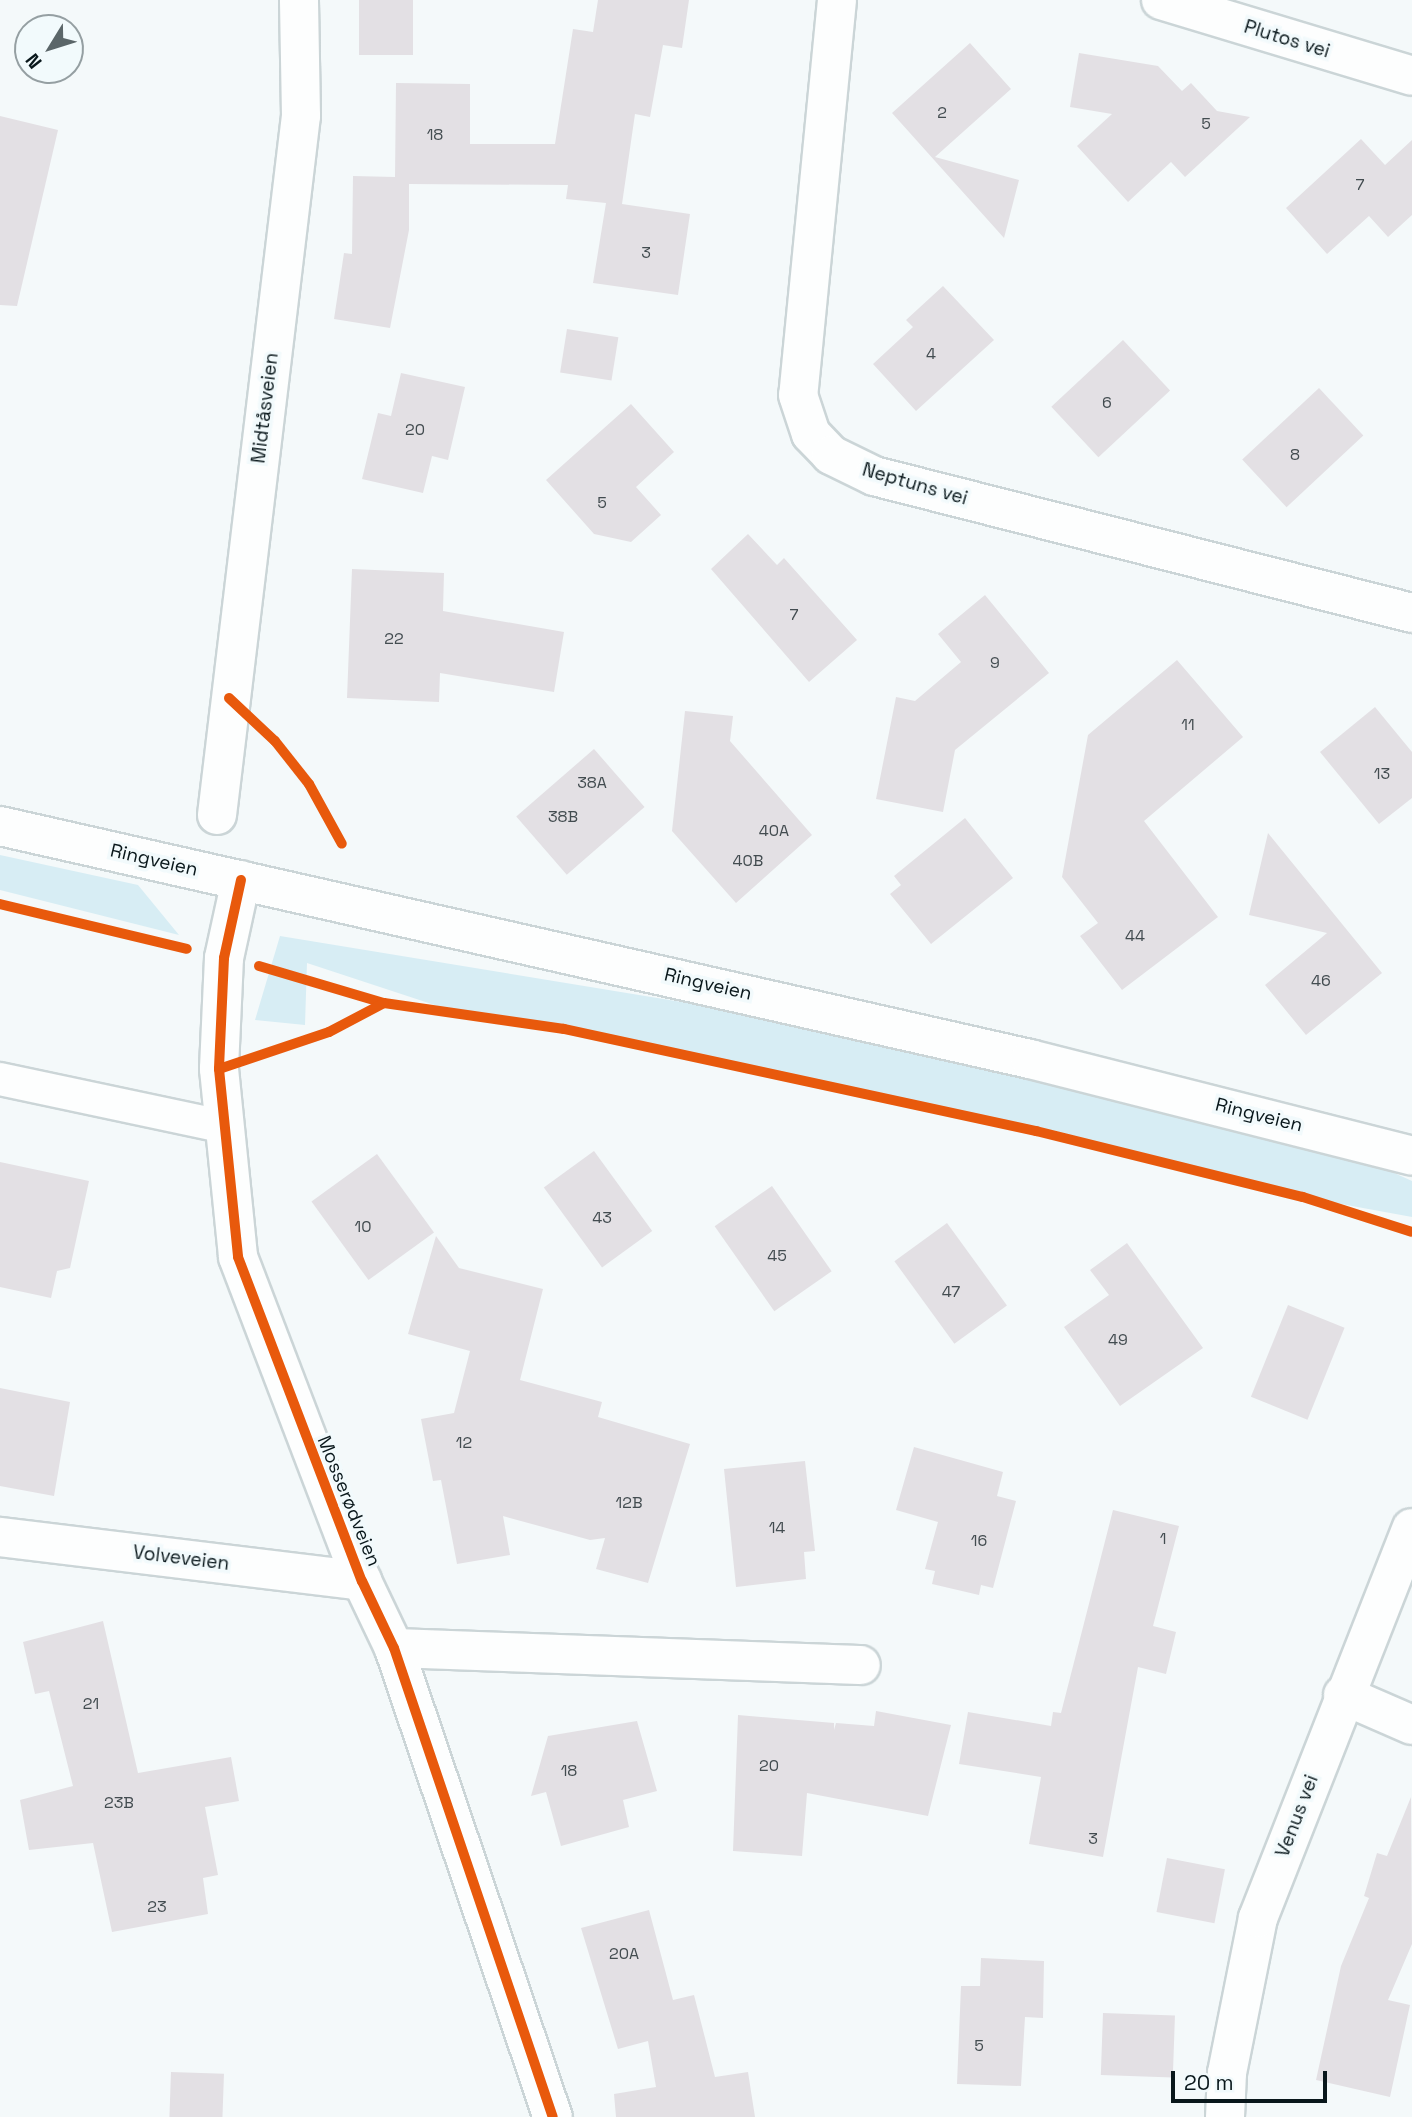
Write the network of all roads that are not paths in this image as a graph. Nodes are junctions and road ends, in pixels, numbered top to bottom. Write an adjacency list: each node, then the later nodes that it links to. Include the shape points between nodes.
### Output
1 (299, 0): 6 (street, Midtåsveien, via 301,116)
2 (837, 0): 5 (street, Neptuns vei, via 798,395 811,434 831,456 874,476)
3 (1163, 0): 4 (street, Plutos vei)
4 (1412, 76)
5 (1412, 613)
6 (217, 815)
7 (0, 826): 8 (street, Ringveien)
8 (241, 880): 10 (street, Mosserødveien, via 224,958); 11 (street, Ringveien, via 1030,1059)
9 (0, 1079): 10 (lane)
10 (222, 1126): 14 (street, Mosserødveien, via 238,1257)
11 (1412, 1156)
12 (1412, 1528): 17 (street, Venus vei)
13 (0, 1537): 14 (street, Volveveien)
14 (362, 1581): 15 (street, Mosserødveien)
15 (394, 1648): 16 (street); 19 (street, Mosserødveien)
16 (862, 1665)
17 (1343, 1695): 18 (street); 20 (street, Venus vei, via 1258,1917 1227,2073)
18 (1412, 1725)
19 (553, 2117)
20 (1225, 2117)

